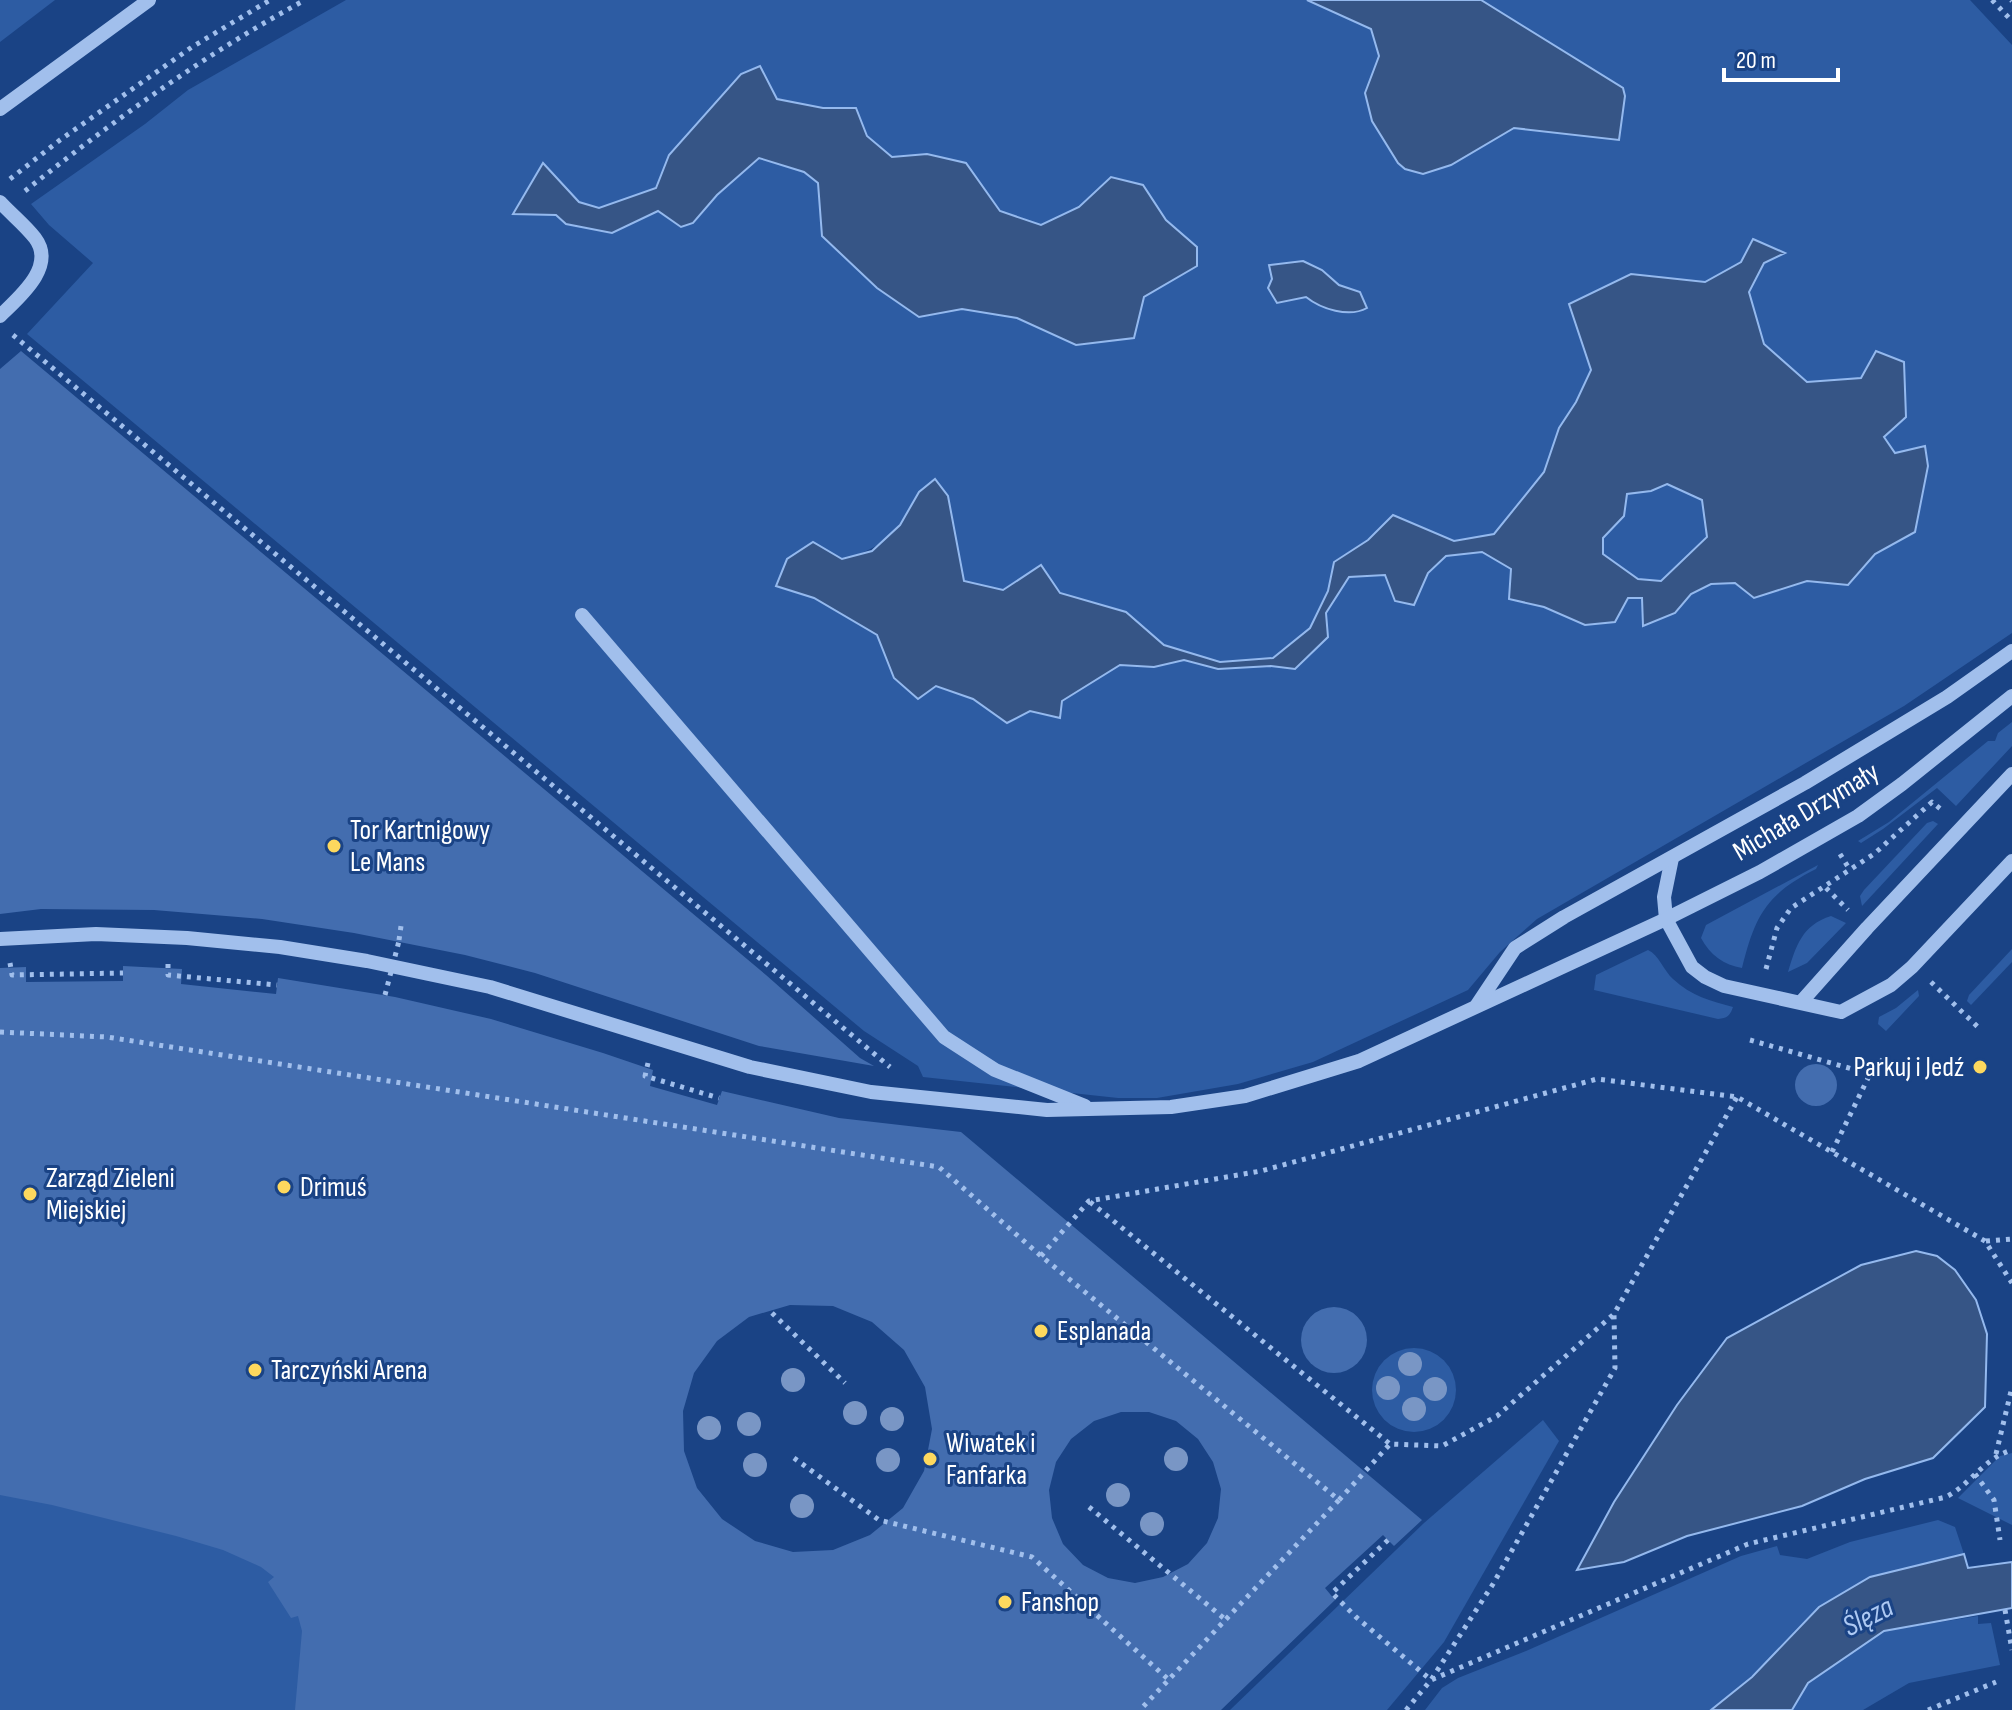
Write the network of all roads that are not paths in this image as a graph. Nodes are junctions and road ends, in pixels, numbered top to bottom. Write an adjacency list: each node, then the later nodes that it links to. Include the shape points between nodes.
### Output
1 (149, 0): 2 (street)
2 (0, 109)
3 (0, 202): 4 (street, via 42,253 35,277)
4 (0, 316)
5 (582, 615): 15 (street, via 944,1037 995,1070)
6 (2012, 651): 9 (street, Michała Drzymały, via 1947,697)
7 (2012, 696): 11 (street, Michała Drzymały, via 1858,816)
8 (2012, 774): 13 (street)
9 (1672, 858): 11 (street, via 1664,897); 14 (street, Michała Drzymały, via 1515,948)
10 (2012, 861): 13 (street, via 1891,985 1841,1012)
11 (1666, 919): 13 (street, via 1692,967 1705,977 1724,986); 14 (street, Michała Drzymały)
12 (0, 939): 15 (street, Michała Drzymały, via 96,934 280,947 490,987 750,1067 883,1093)
13 (1802, 1001)
14 (1477, 1005): 15 (street, Michała Drzymały, via 1359,1061 1245,1096)
15 (1096, 1111)

